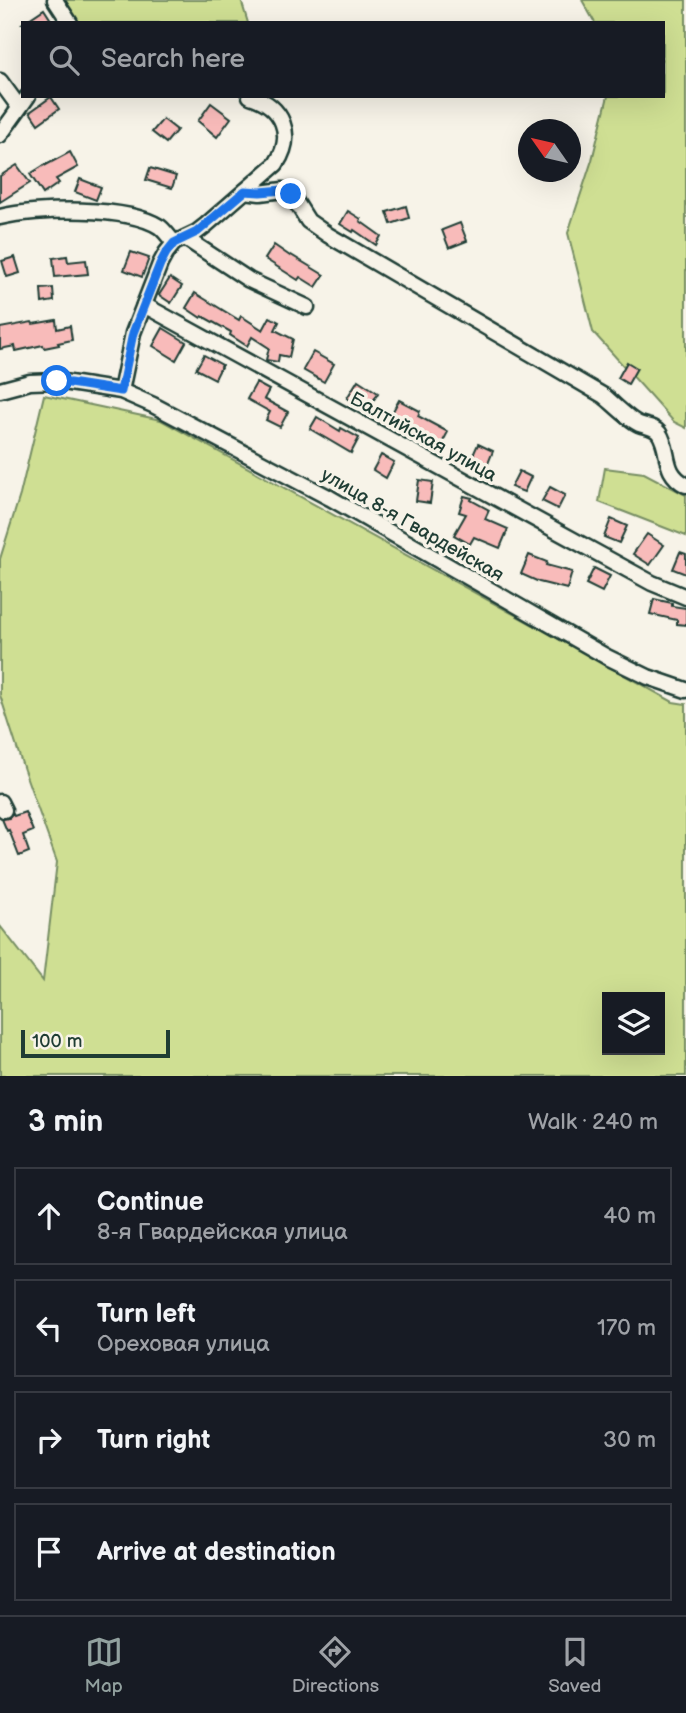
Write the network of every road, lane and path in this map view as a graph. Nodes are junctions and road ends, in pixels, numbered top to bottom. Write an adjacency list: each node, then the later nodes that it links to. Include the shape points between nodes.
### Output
1 (55, 0): 2 (street)
2 (69, 21)
3 (0, 81): 5 (street)
4 (254, 98): 7 (street, via 277,113 286,140 276,164)
5 (24, 102): 6 (street)
6 (0, 135)
7 (245, 191): 9 (street); 14 (street, via 291,194 308,221 328,235 604,396 637,423 652,427 660,436 669,468)
8 (0, 217): 9 (street, via 77,210 125,216 150,222)
9 (180, 241): 10 (street, via 166,253); 11 (street)
10 (144, 305): 13 (street); 15 (street, Балтийская улица)
11 (307, 307)
12 (0, 390): 13 (street, улица 8-я Гвардейская, via 57,381)
13 (121, 391): 16 (street, улица 8-я Гвардейская, via 330,498 607,657)
14 (686, 485)
15 (686, 597)
16 (686, 690)

